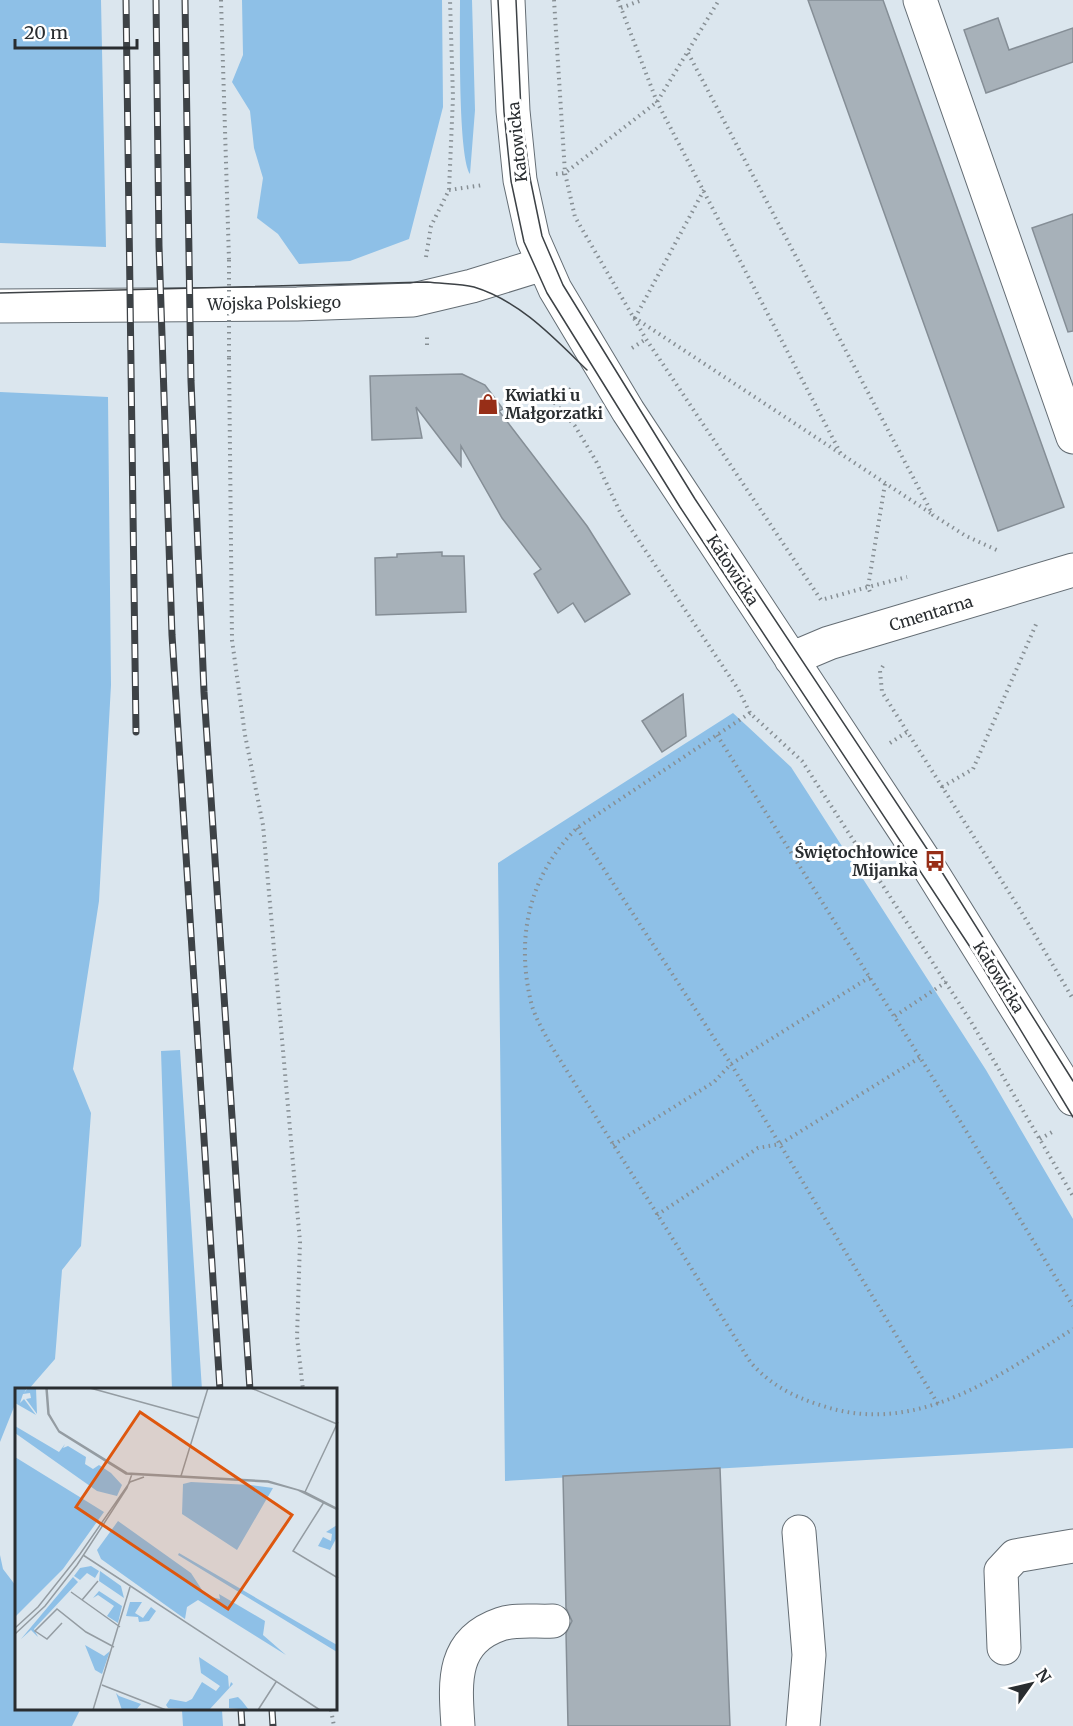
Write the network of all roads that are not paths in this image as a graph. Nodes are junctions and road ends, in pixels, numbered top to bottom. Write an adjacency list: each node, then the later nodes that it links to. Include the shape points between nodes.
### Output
1 (508, 0): 3 (street, Katowicka, via 516,148 527,216)
2 (920, 0): 5 (street)
3 (543, 264): 4 (street, Wojska Polskiego, via 427,298 297,304); 7 (street, Katowicka, via 628,411)
4 (0, 306)
5 (1073, 437)
6 (1073, 570): 7 (street, Cmentarna, via 813,648)
7 (790, 659): 8 (street, Katowicka, via 983,951)
8 (1073, 1099)
9 (799, 1532): 14 (street, via 809,1655)
10 (1073, 1546): 12 (street, via 1015,1556 1001,1571)
11 (553, 1621): 13 (street, via 502,1623 468,1647 458,1663)
12 (1004, 1648)
13 (458, 1726)
14 (803, 1726)

